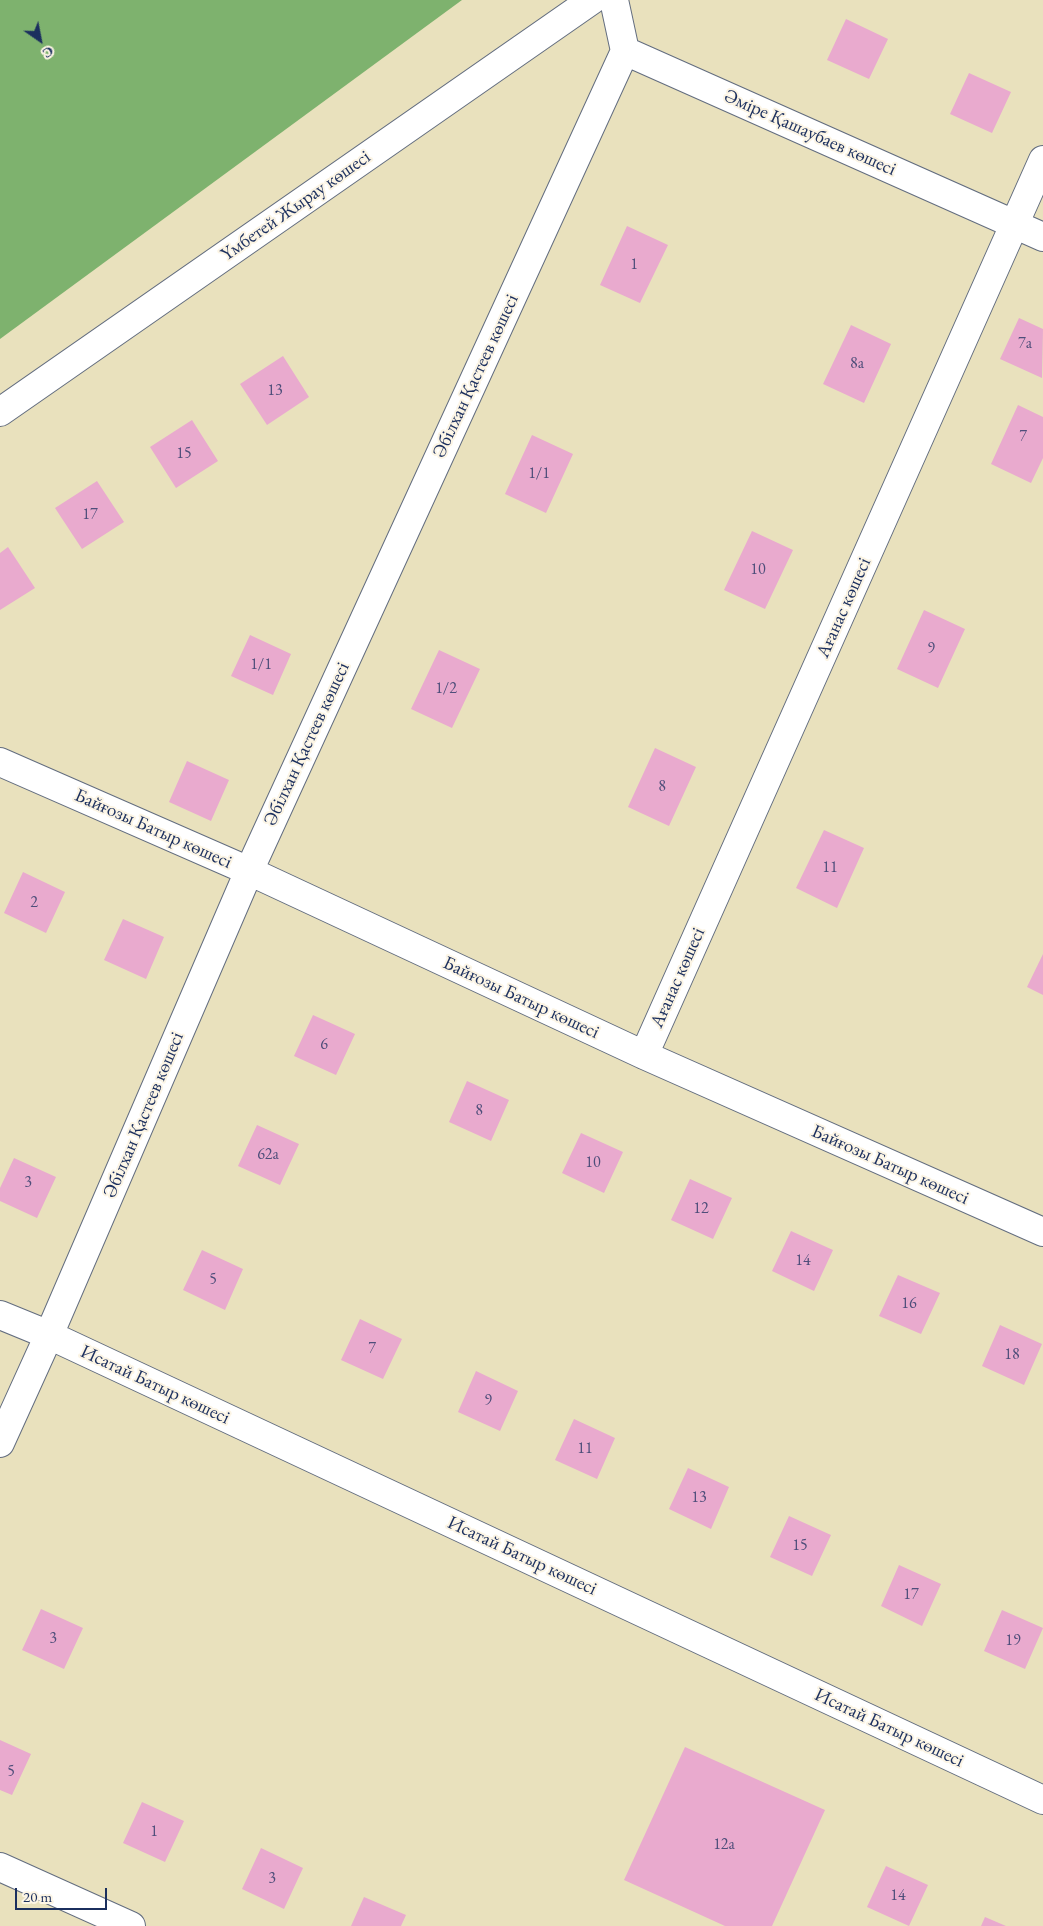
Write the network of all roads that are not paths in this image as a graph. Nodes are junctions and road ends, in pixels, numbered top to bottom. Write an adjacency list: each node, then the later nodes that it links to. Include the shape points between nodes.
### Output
1 (592, 0): 7 (street, Үмбетей Жырау көшесі)
2 (614, 0): 3 (street)
3 (625, 51): 5 (street, Әміре Қашаубаев көшесі); 9 (street, Әбілхан Қастеев көшесі)
4 (1043, 160): 5 (street, Ағанас көшесі)
5 (1015, 224): 6 (street, Әміре Қашаубаев көшесі); 10 (street, Ағанас көшесі)
6 (1043, 237)
7 (0, 412)
8 (0, 762): 9 (street, Байғозы Батыр көшесі)
9 (249, 871): 10 (street, Байғозы Батыр көшесі); 13 (street, Әбілхан Қастеев көшесі)
10 (644, 1055): 11 (street, Байғозы Батыр көшесі)
11 (1042, 1230)
12 (0, 1315): 13 (street, Исатай Батыр көшесі)
13 (49, 1335): 14 (street, Әбілхан Қастеев көшесі); 15 (street, Исатай Батыр көшесі)
14 (0, 1443)
15 (1043, 1800)
16 (0, 1867): 17 (street)
17 (131, 1926)

